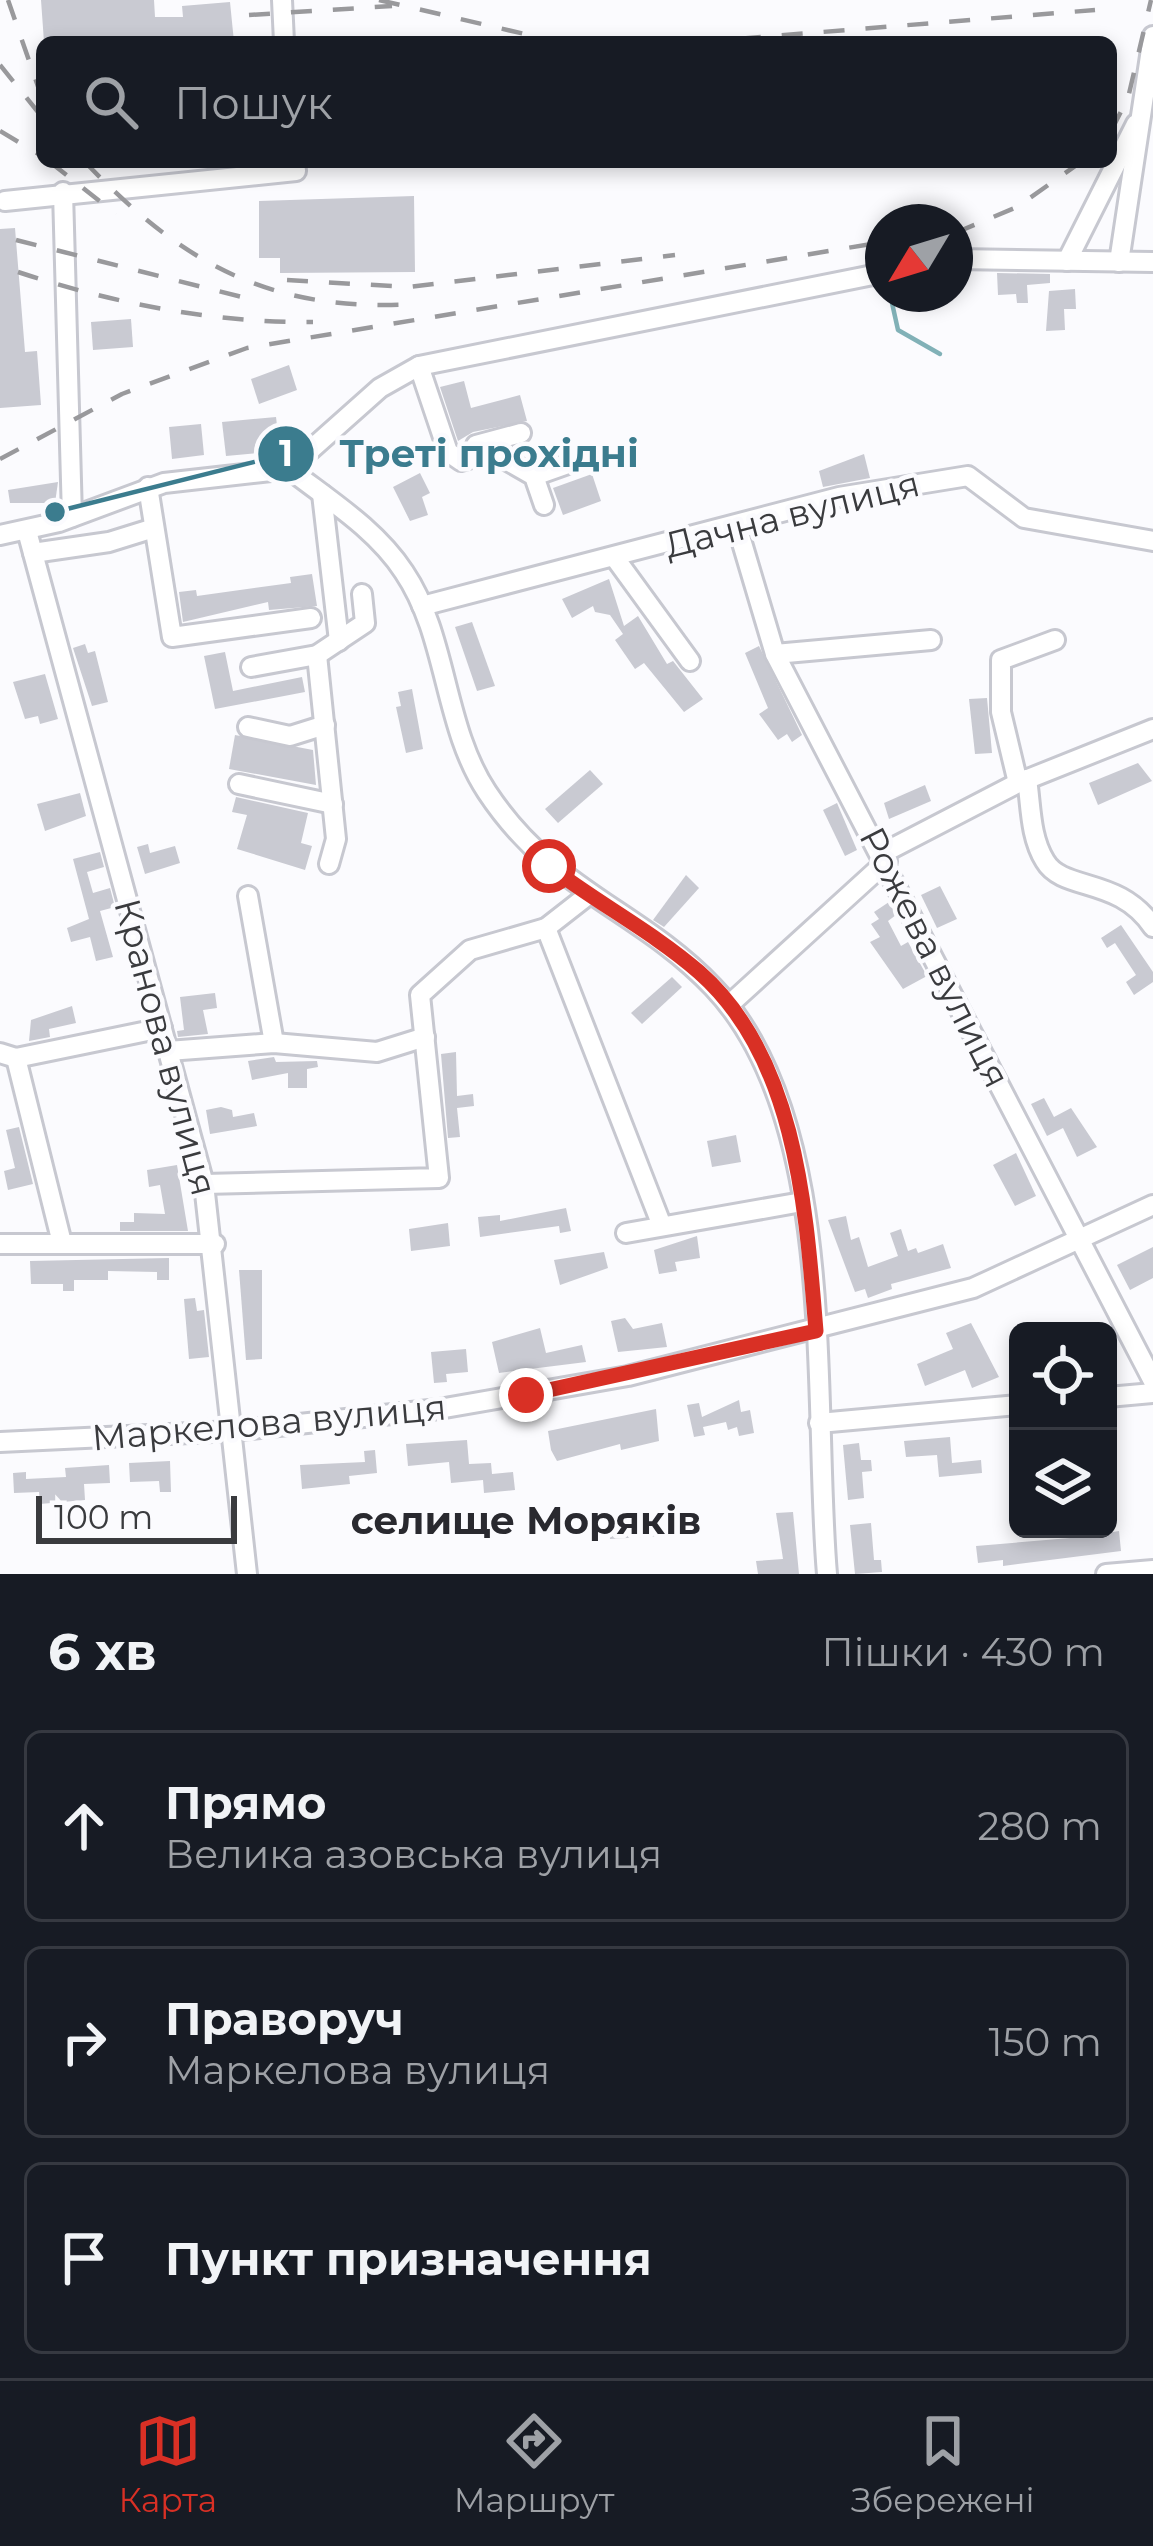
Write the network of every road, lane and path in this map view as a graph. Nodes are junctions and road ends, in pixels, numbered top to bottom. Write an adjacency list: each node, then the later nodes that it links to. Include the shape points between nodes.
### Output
1 (282, 0): 2 (street)
2 (284, 36)
3 (1153, 36): 4 (street)
4 (1143, 110): 5 (street); 12 (street)
5 (1117, 162)
6 (296, 168): 8 (street)
7 (1114, 168): 11 (street)
8 (63, 192): 9 (street); 24 (street)
9 (5, 201)
10 (973, 259): 11 (street)
11 (1067, 261): 12 (street)
12 (1119, 262): 13 (street)
13 (1153, 262)
14 (865, 277): 15 (street)
15 (419, 366): 17 (street); 19 (street, via 380,388)
16 (521, 434): 17 (street)
17 (448, 452): 20 (street, via 461,460 491,452)
18 (582, 459): 20 (street)
19 (290, 469): 21 (street); 22 (street)
20 (534, 476): 23 (street)
21 (148, 487): 24 (street); 26 (street)
22 (322, 494): 33 (street, via 380,542); 35 (street)
23 (544, 505)
24 (72, 518): 27 (street)
25 (737, 526): 29 (street, Дачна вулиця, via 885,486 968,476 1024,518); 31 (street, Дачна вулиця); 38 (street, Рожева вулиця)
26 (154, 528): 30 (street); 34 (street, via 172,637)
27 (27, 531): 28 (street); 30 (street, Кранова вулиця)
28 (0, 535)
29 (1153, 541)
30 (33, 553): 55 (street, Кранова вулиця)
31 (615, 558): 33 (street, Дачна вулиця); 40 (street)
32 (362, 594): 35 (street, via 365,623)
33 (422, 606): 51 (street, via 477,777 509,825)
34 (311, 618)
35 (339, 640): 39 (street)
36 (932, 640): 38 (street)
37 (1054, 640): 45 (street, via 1000,660 1001,712)
38 (776, 654): 48 (street, Рожева вулиця)
39 (317, 655): 41 (street); 42 (street)
40 (690, 661)
41 (250, 667)
42 (325, 725): 43 (street, via 290,736); 47 (street)
43 (248, 727)
44 (1153, 729): 45 (street)
45 (1023, 781): 48 (street); 52 (street, via 1045,862 1131,900)
46 (239, 784): 47 (street)
47 (333, 804): 49 (street)
48 (885, 857): 54 (street); 65 (street, Рожева вулиця)
49 (328, 864)
50 (248, 896): 57 (street)
51 (587, 896): 53 (street); 54 (street, via 664,945)
52 (1153, 927)
53 (546, 928): 56 (street, via 470,950 420,995); 63 (street)
54 (730, 1004): 61 (street, via 767,1069)
55 (162, 1028): 58 (street, Кранова вулиця); 59 (street)
56 (424, 1037): 57 (street, via 377,1052); 60 (street, via 439,1178)
57 (274, 1043): 58 (street)
58 (168, 1051): 60 (street, Кранова вулиця)
59 (8, 1055): 67 (street)
60 (204, 1184): 68 (street, Кранова вулиця)
61 (802, 1202): 63 (street); 69 (street)
62 (1153, 1205): 65 (street, Маркелова вулиця)
63 (662, 1226): 64 (street)
64 (626, 1233)
65 (1080, 1241): 69 (street, Маркелова вулиця, via 973,1288); 70 (street, Рожева вулиця)
66 (0, 1244): 67 (street)
67 (62, 1244): 68 (street)
68 (214, 1244): 75 (street, Кранова вулиця)
69 (816, 1331): 74 (street); 75 (street, Маркелова вулиця, via 526,1395)
70 (1153, 1381)
71 (1153, 1394): 72 (street)
72 (1117, 1396)
73 (1009, 1407): 74 (street)
74 (819, 1423): 79 (street)
75 (233, 1431): 76 (street, Маркелова вулиця); 78 (street, Кранова вулиця)
76 (0, 1442)
77 (1153, 1570): 80 (street)
78 (247, 1574)
79 (826, 1574)
80 (1106, 1574)

